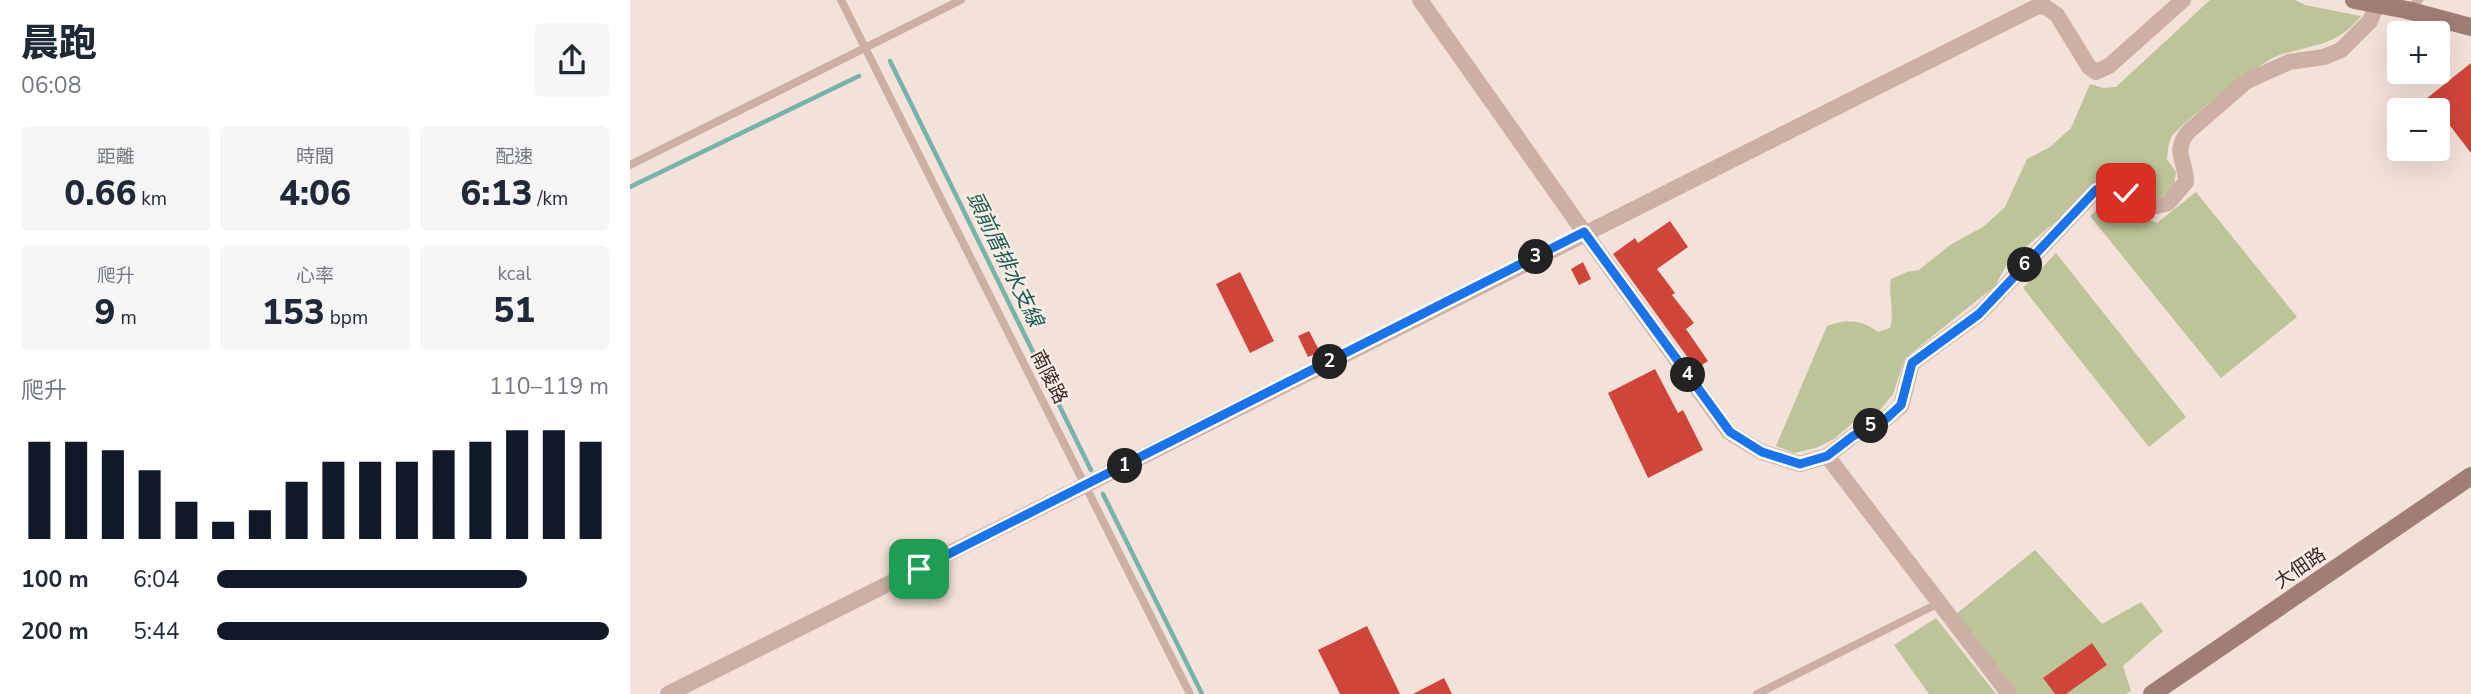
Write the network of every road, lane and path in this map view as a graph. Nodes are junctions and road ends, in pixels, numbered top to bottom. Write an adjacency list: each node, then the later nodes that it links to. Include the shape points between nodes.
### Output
1 (841, 0): 9 (lane, 南陵路)
2 (961, 0): 9 (lane)
3 (1420, 0): 11 (street)
4 (2183, 0): 11 (street, via 2109,66 2096,72 2057,15 2036,7)
5 (2354, 0): 6 (street)
6 (2377, 4): 7 (street); 12 (street, via 2370,21 2341,50 2289,62 2247,81 2188,132 2179,152 2186,182 2168,203 2157,206 2109,187 2096,190 1979,314 1912,363 1901,405)
7 (2413, 5): 8 (street)
8 (2471, 27)
9 (865, 49): 10 (lane); 14 (lane, 南陵路)
10 (630, 165)
11 (1584, 232): 12 (street, via 1730,432 1762,452 1800,464); 14 (street)
12 (1827, 456): 15 (street)
13 (2471, 476): 20 (street, 大佃路)
14 (1086, 486): 16 (street); 17 (lane, 南陵路)
15 (1938, 603): 18 (lane); 19 (street)
16 (668, 694)
17 (1190, 694)
18 (1758, 694)
19 (2009, 694)
20 (2152, 694)

